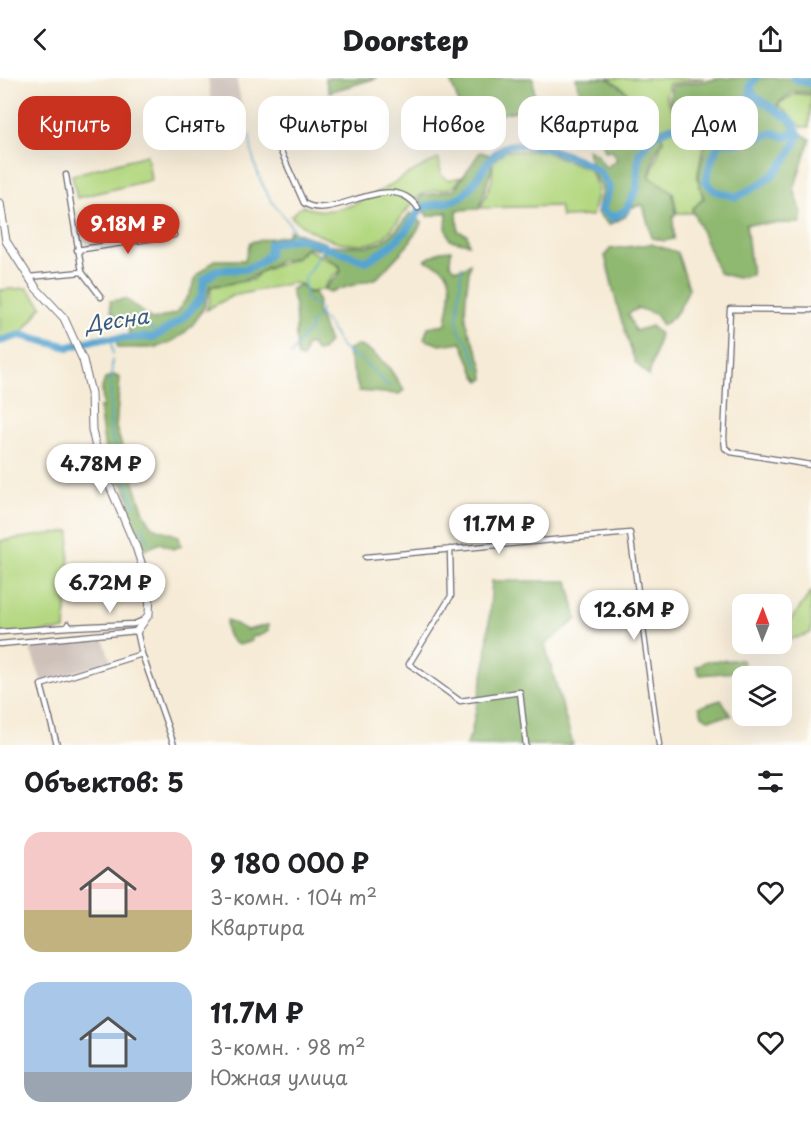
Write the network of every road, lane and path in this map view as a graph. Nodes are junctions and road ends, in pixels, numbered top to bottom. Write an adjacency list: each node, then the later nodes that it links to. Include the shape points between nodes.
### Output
1 (280, 150): 4 (street, via 304,203 310,207 322,209 376,193 407,197)
2 (66, 175): 6 (street)
3 (0, 203): 8 (street, via 6,241)
4 (418, 208)
5 (174, 236): 6 (street)
6 (77, 250): 7 (street)
7 (82, 272): 8 (street); 9 (street)
8 (29, 277): 14 (street, via 71,331 81,356 91,393 92,430 99,461 150,590)
9 (101, 297)
10 (811, 310): 11 (street, via 730,309 724,438 725,448 731,452)
11 (811, 465)
12 (450, 549): 13 (street); 21 (street, via 451,596 409,664 460,702 520,692); 22 (street, via 630,533)
13 (366, 557)
14 (147, 619): 15 (street); 16 (street, via 134,624)
15 (137, 631): 17 (street); 18 (street)
16 (0, 632)
17 (0, 644)
18 (142, 654): 19 (street, via 41,685); 20 (street)
19 (57, 745)
20 (174, 745)
21 (526, 745)
22 (659, 745)

